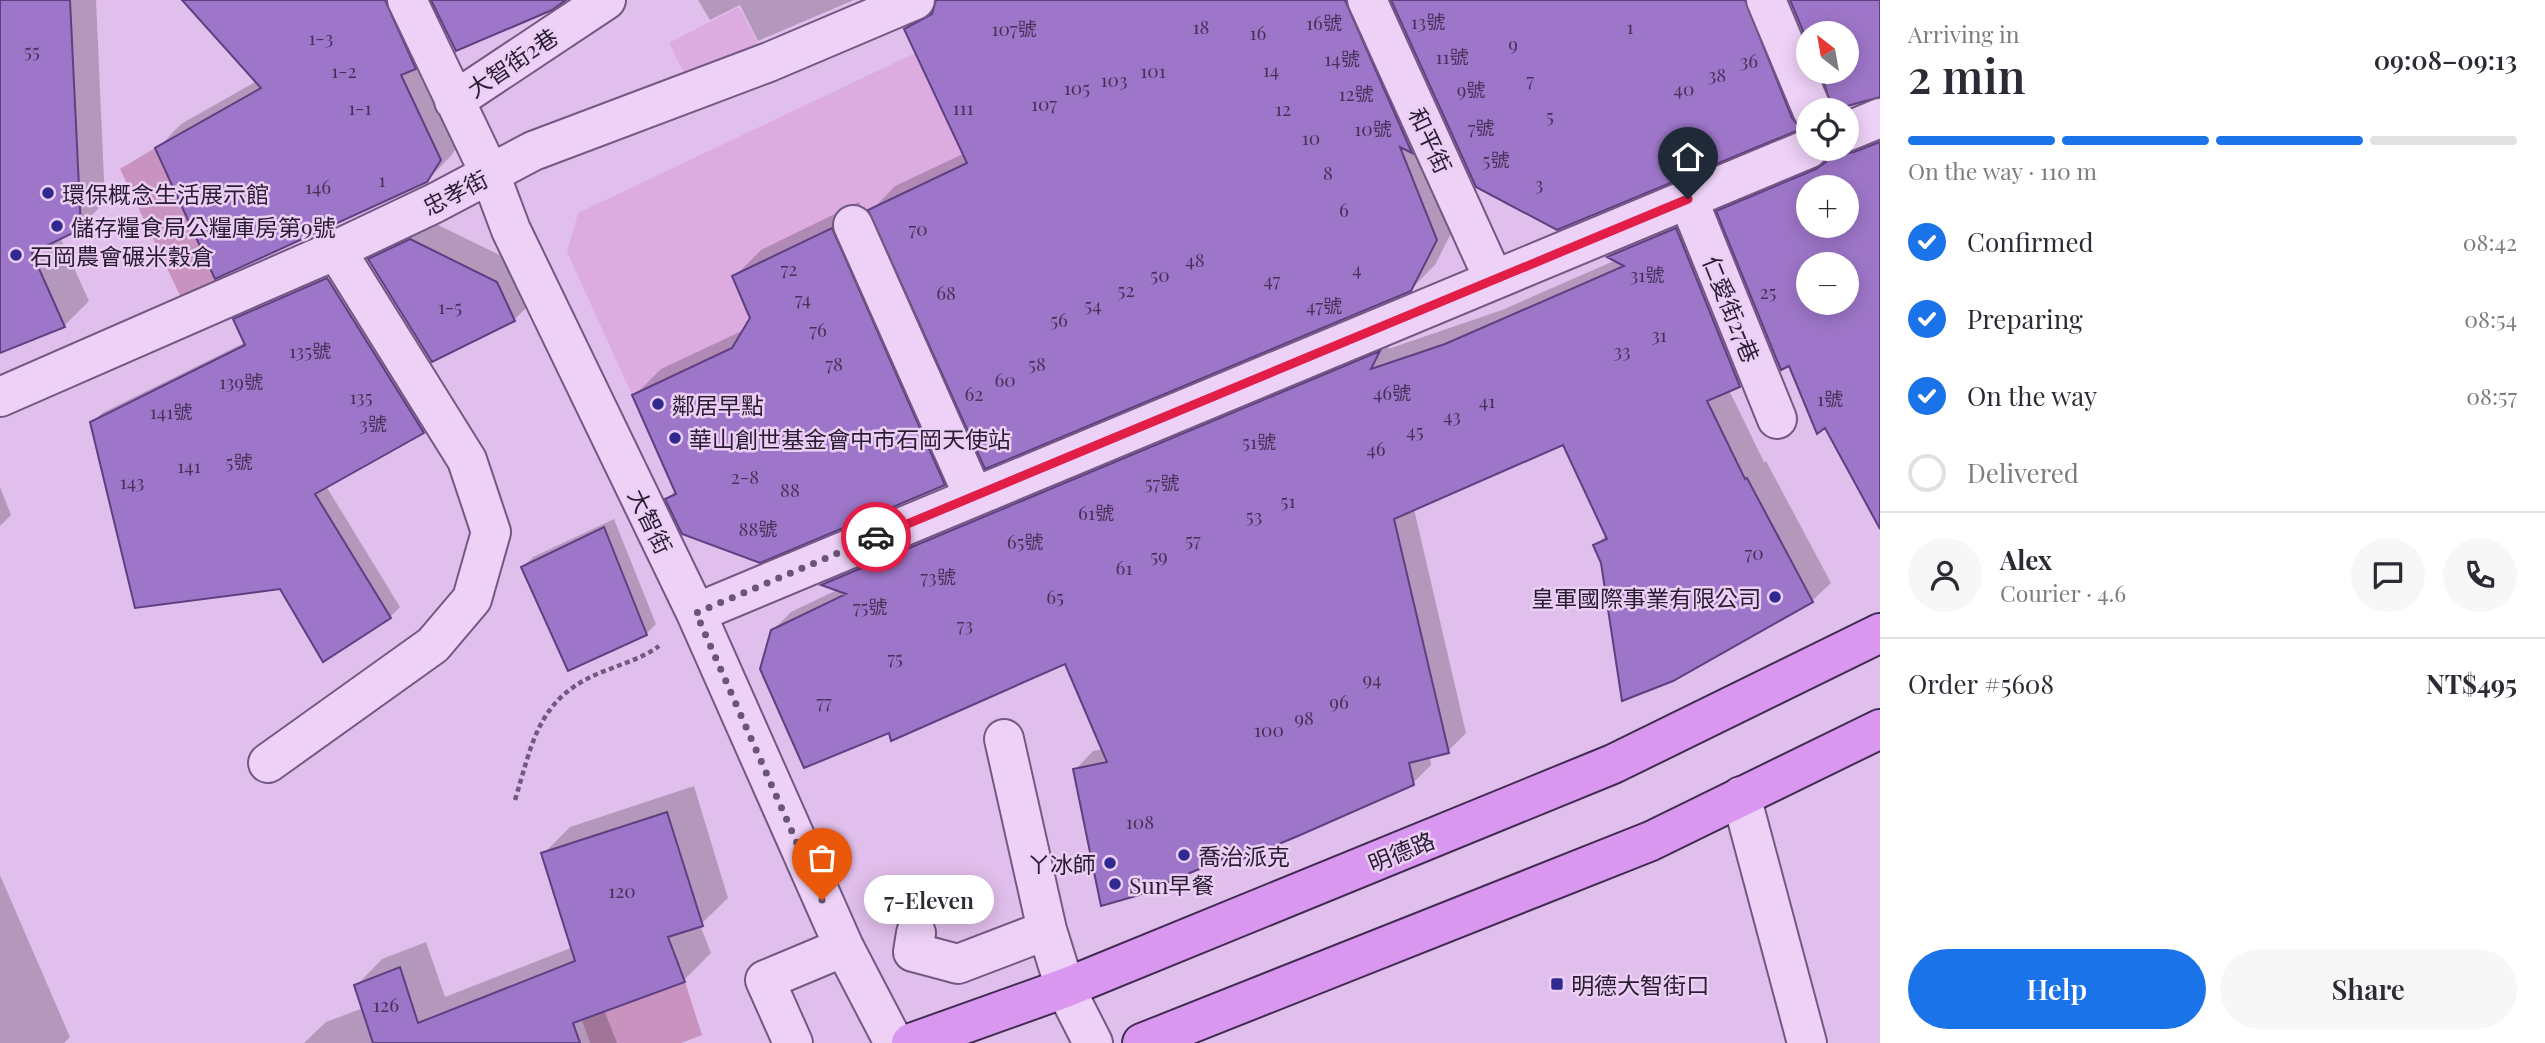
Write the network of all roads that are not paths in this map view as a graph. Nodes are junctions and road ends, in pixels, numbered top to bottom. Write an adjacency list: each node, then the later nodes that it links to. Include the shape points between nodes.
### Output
1 (407, 0): 7 (street, 大智街)
2 (606, 0): 7 (street, 大智街2巷)
3 (915, 0): 11 (street, 忠孝街, via 769,62 533,151)
4 (1367, 0): 15 (street, 和平街)
5 (1766, 0): 6 (street)
6 (1807, 98)
7 (454, 101): 11 (street, 大智街)
8 (1880, 118): 9 (street)
9 (1859, 127)
10 (1796, 154): 12 (street)
11 (490, 174): 14 (street, 忠孝街); 19 (street, 大智街, via 511,230)
12 (1688, 199): 15 (street); 17 (street, 仁愛街27巷)
13 (853, 225): 18 (street)
14 (336, 250): 16 (street, 忠孝街); 23 (street, via 467,460 491,532 472,599 433,645)
15 (1494, 280): 18 (street)
16 (0, 397)
17 (1777, 419)
18 (973, 495): 19 (street)
19 (696, 613): 27 (street, 大智街)
20 (1880, 633): 28 (main road, 明德路, via 1613,764)
21 (1880, 729): 24 (main road)
22 (1004, 739): 25 (street)
23 (268, 764)
24 (1741, 796): 33 (main road, via 1651,841); 34 (street)
25 (1047, 930): 26 (street, via 958,964 914,953); 28 (street)
26 (916, 933)
27 (844, 947): 29 (street, via 765,980); 30 (street, 大智街)
28 (1065, 988): 31 (main road, 明德路); 32 (street)
29 (793, 1043)
30 (894, 1043)
31 (911, 1043)
32 (1093, 1043)
33 (1142, 1043)
34 (1807, 1043)

